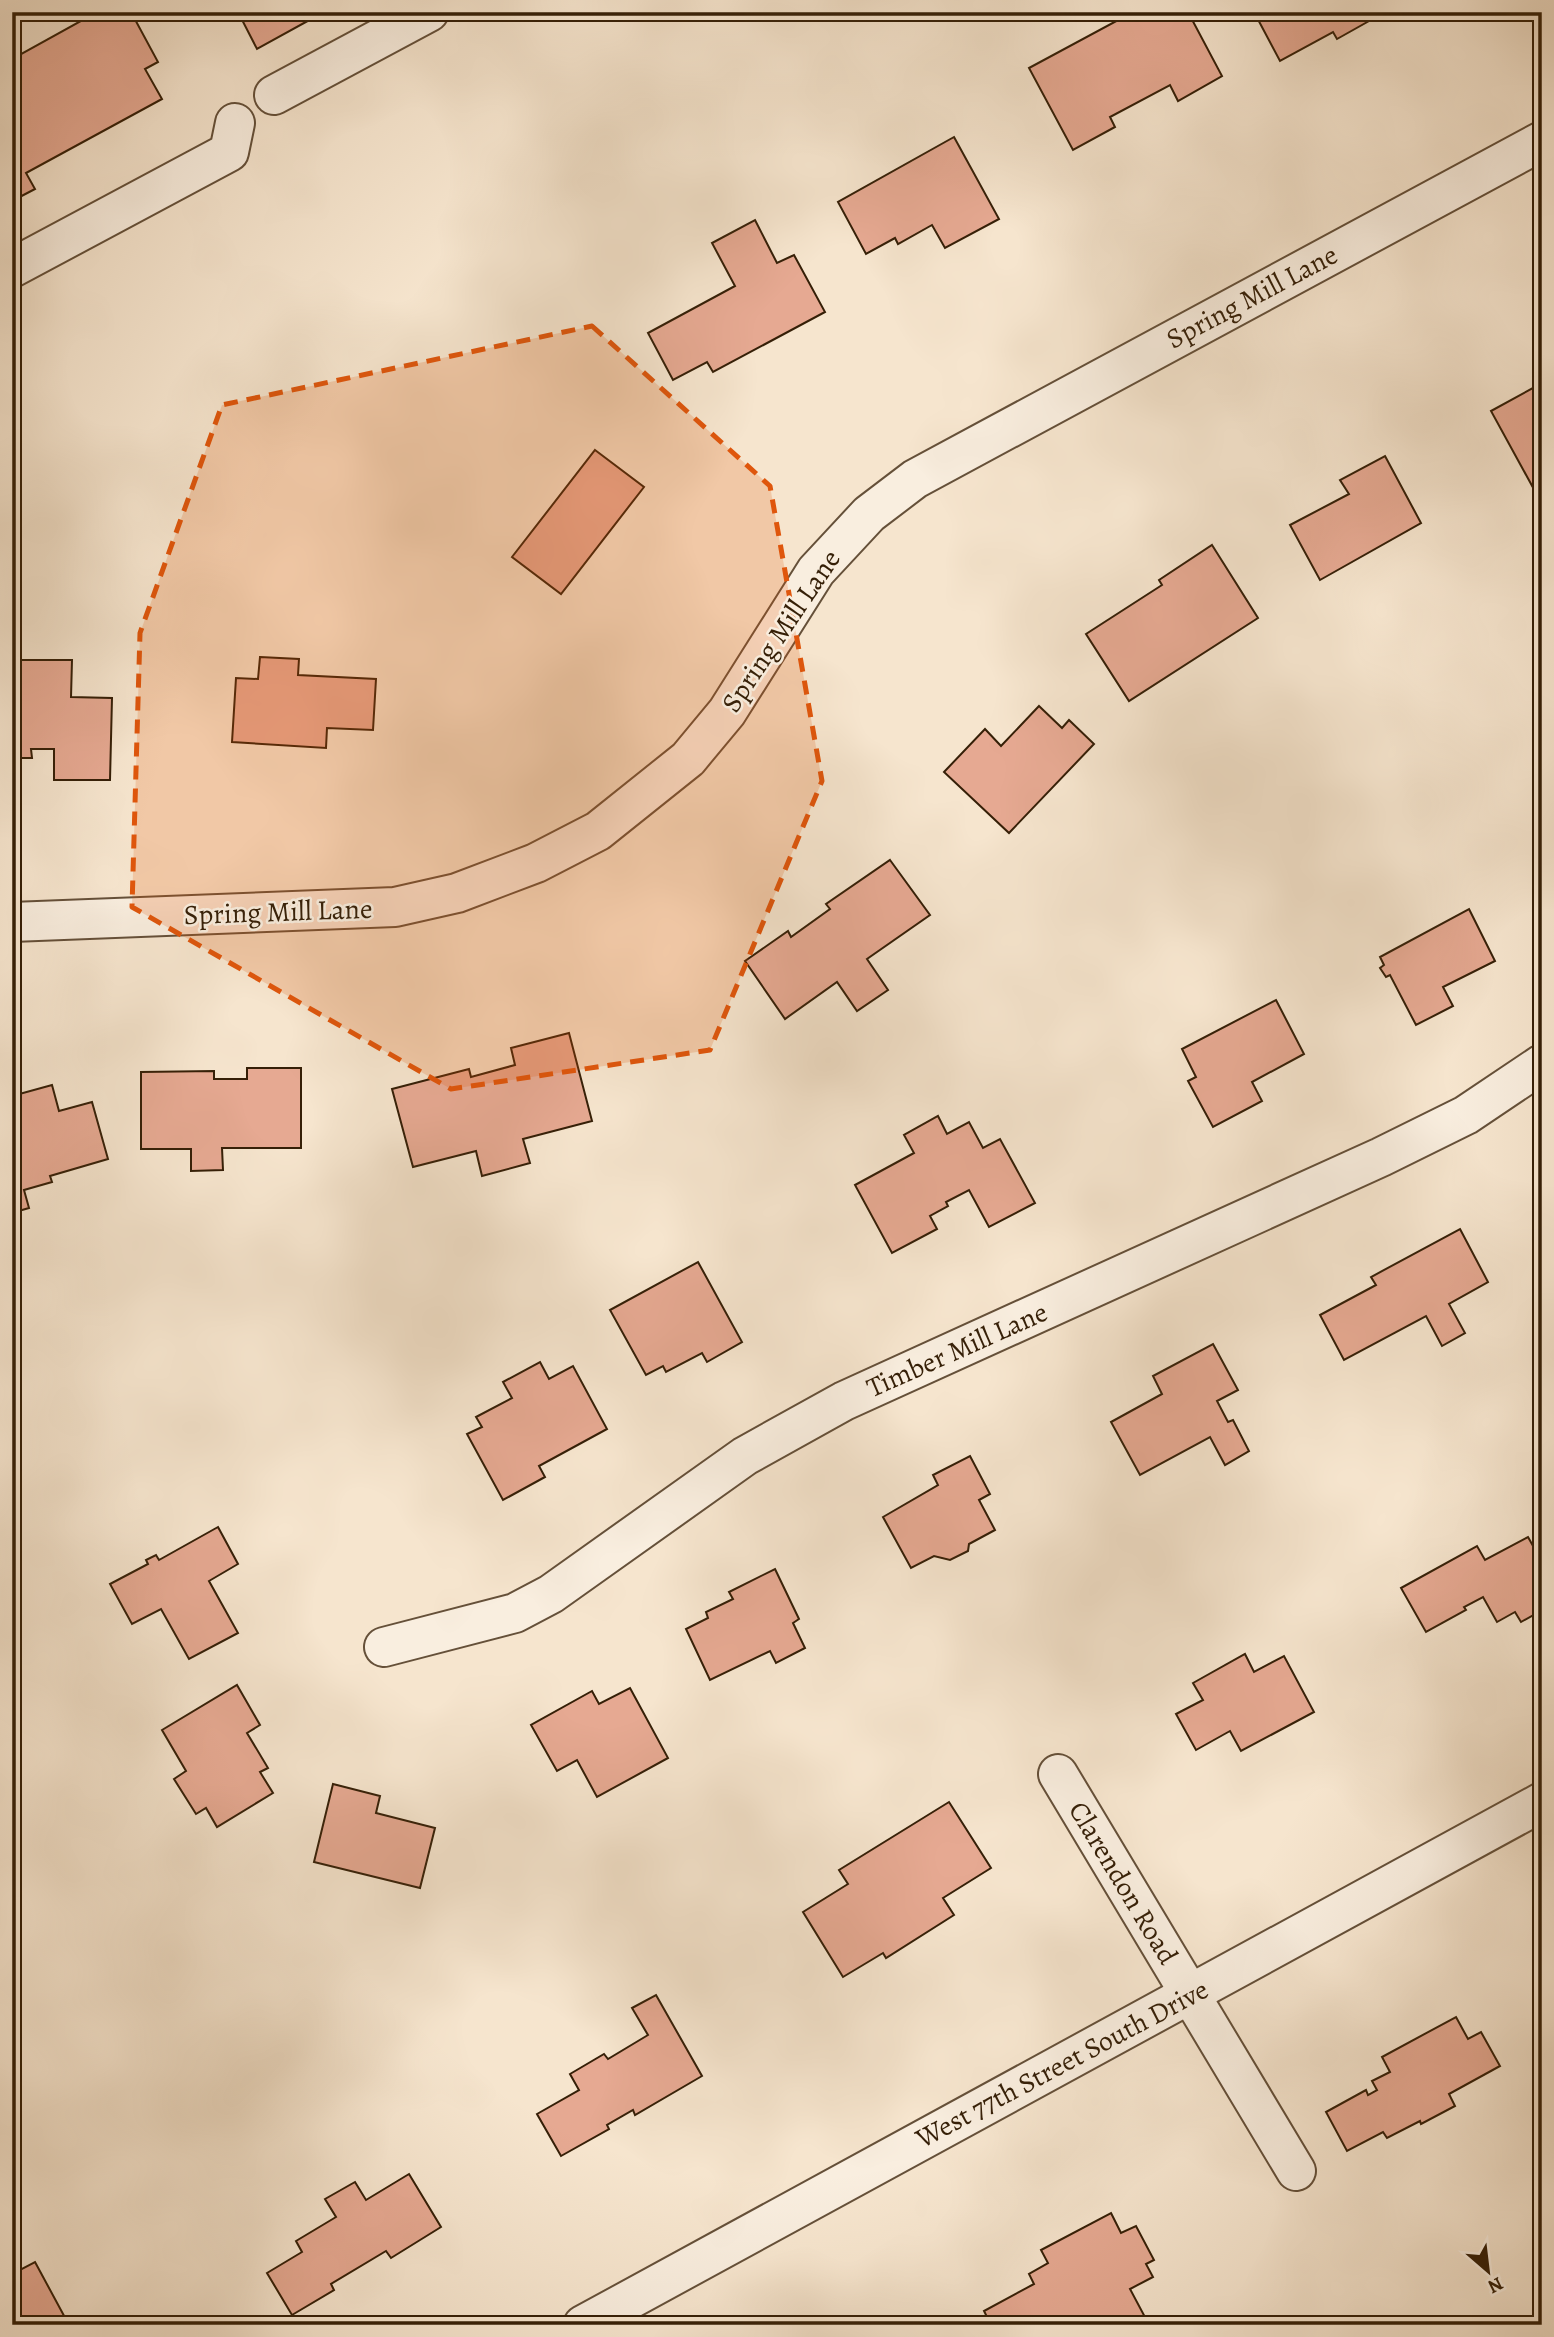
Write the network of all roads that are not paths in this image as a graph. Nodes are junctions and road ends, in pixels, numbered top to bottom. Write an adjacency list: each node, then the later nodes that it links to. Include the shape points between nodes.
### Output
1 (429, 12): 2 (street)
2 (274, 95)
3 (235, 123): 5 (street, via 229,152)
4 (1542, 141): 6 (street, Spring Mill Lane, via 915,479 869,514 816,571 727,712 688,759 598,831 536,863 457,893 395,907)
5 (12, 268)
6 (12, 922)
7 (1542, 1064): 8 (street, Timber Mill Lane, via 1466,1115 1381,1157 844,1401 745,1456 551,1594 516,1613)
8 (384, 1647)
9 (1058, 1774): 11 (street, Clarendon Road)
10 (1542, 1801): 11 (street, West 77th Street South Drive)
11 (1190, 1995): 12 (street, Clarendon Road); 13 (street, West 77th Street South Drive)
12 (1296, 2171)
13 (583, 2325)

